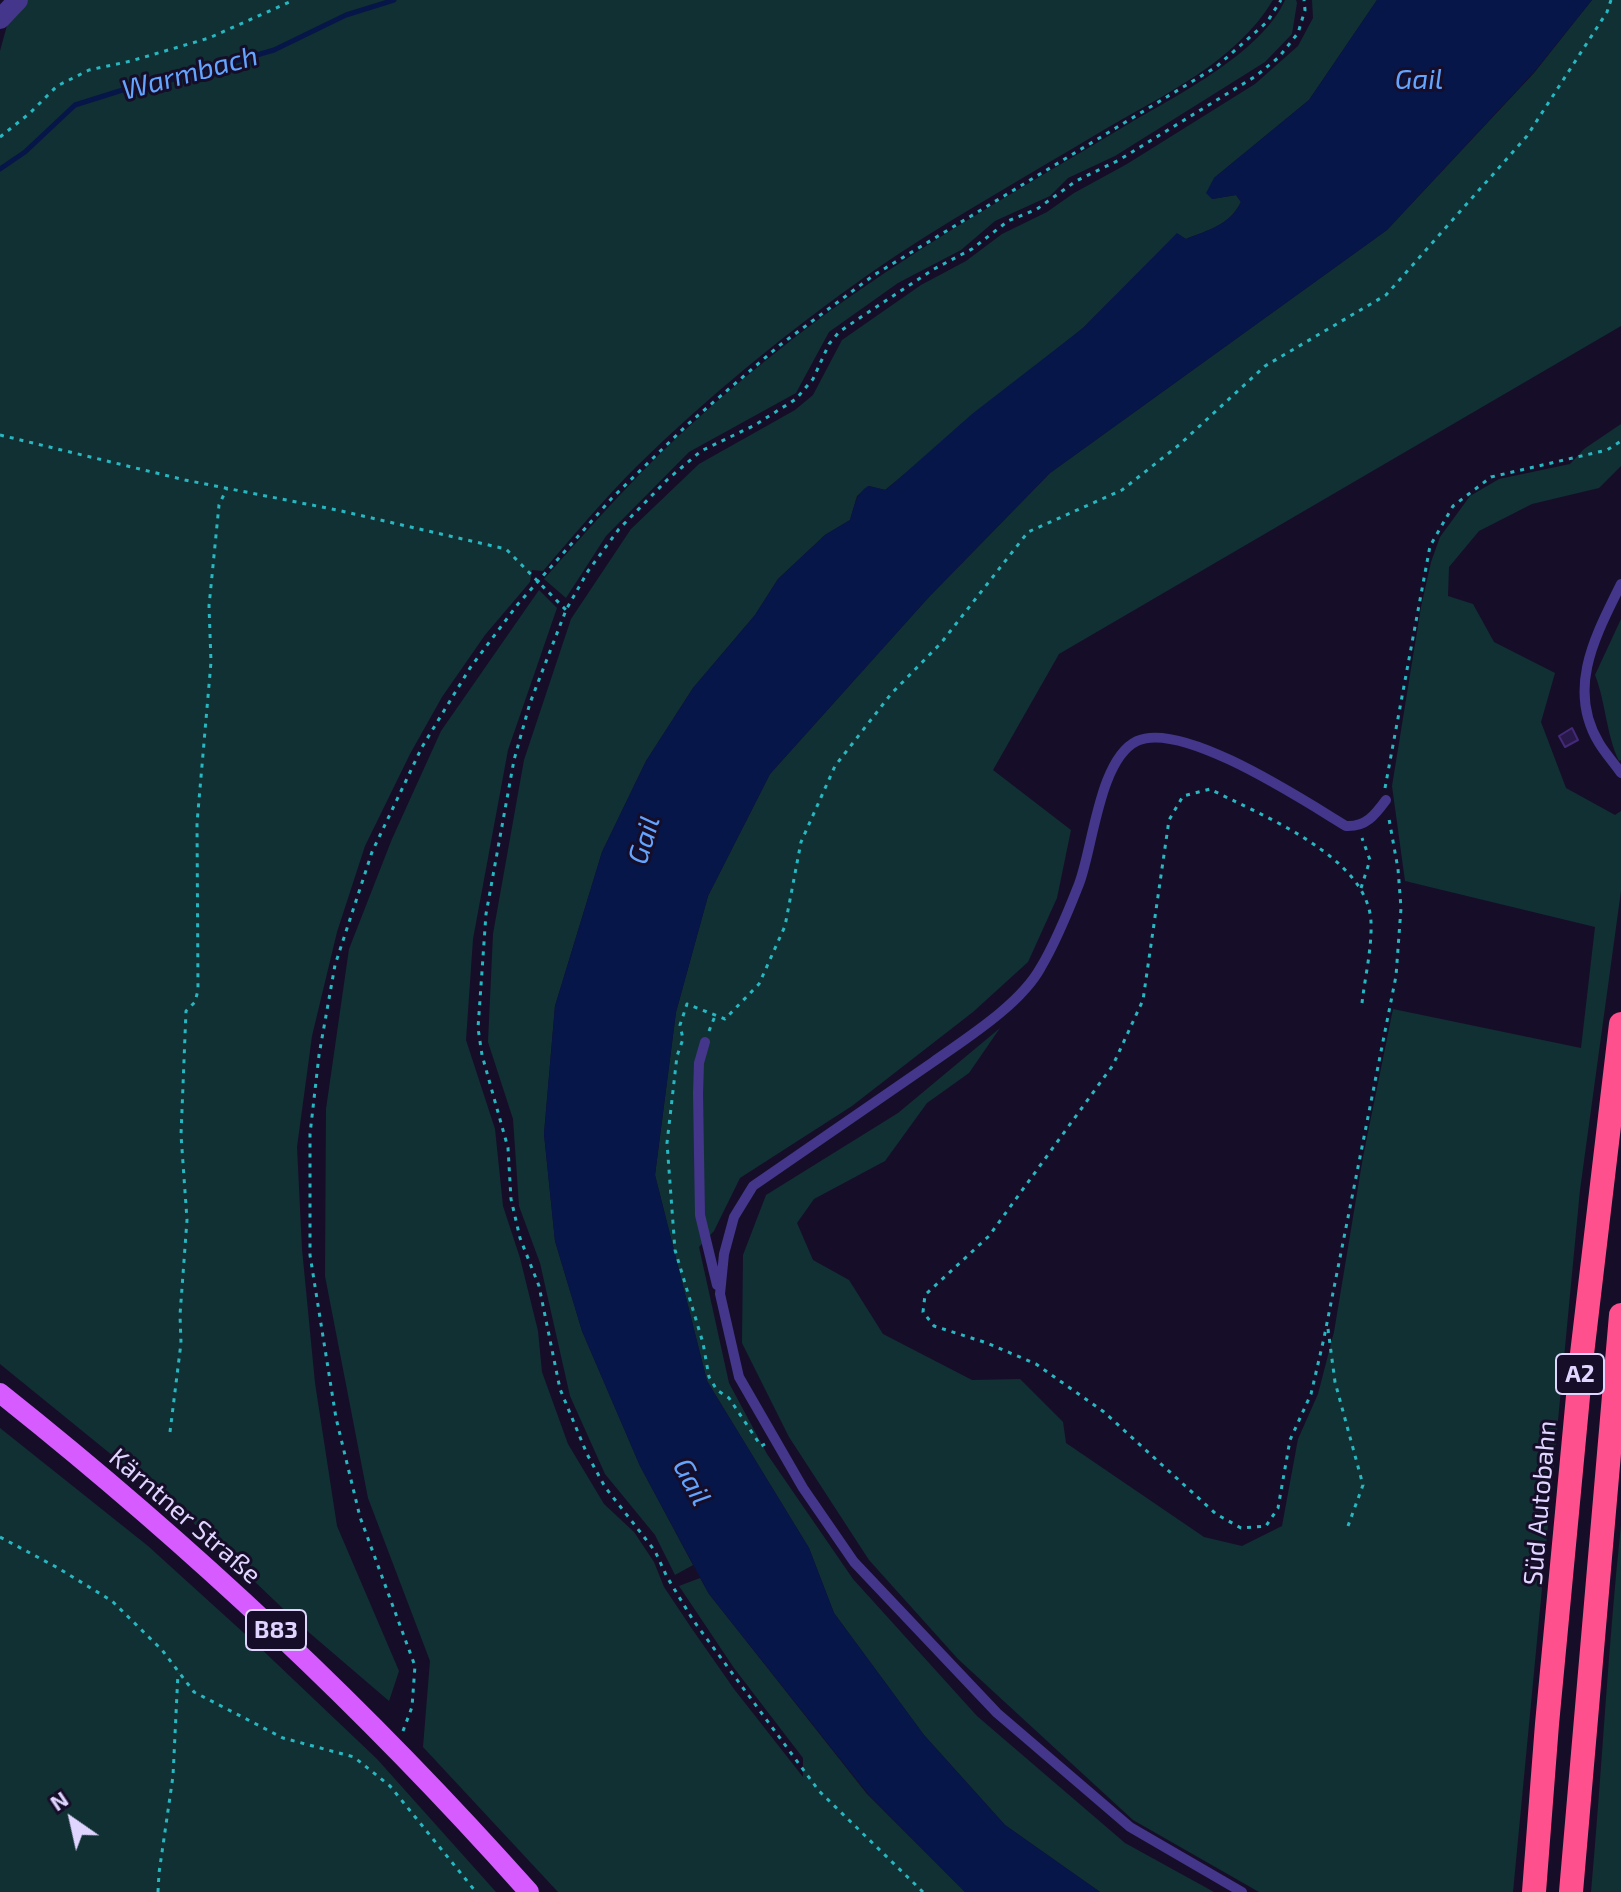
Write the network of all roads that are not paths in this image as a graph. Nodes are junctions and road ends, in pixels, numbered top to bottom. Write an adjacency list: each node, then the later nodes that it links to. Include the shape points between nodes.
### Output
1 (18, 0): 2 (street)
2 (0, 19)
3 (1621, 584): 4 (lane, via 1588,656 1583,689 1585,712 1598,742)
4 (1621, 773)
5 (1386, 800): 8 (lane, via 1359,827 1346,826 1258,772 1196,746 1138,741 1122,754 1109,776 1080,882 1040,970 999,1015 753,1186 734,1217)
6 (1621, 1024): 13 (highway, Süd Autobahn / A2, via 1584,1338)
7 (705, 1042): 8 (lane, via 698,1093 700,1215)
8 (720, 1294): 12 (lane, via 739,1377 803,1488 854,1562 997,1713 1130,1827)
9 (1621, 1315): 14 (highway, A2)
10 (0, 1393): 11 (main road, Kärntner Straße / B83, via 275,1629)
11 (529, 1892)
12 (1242, 1892)
13 (1534, 1892)
14 (1571, 1892)

